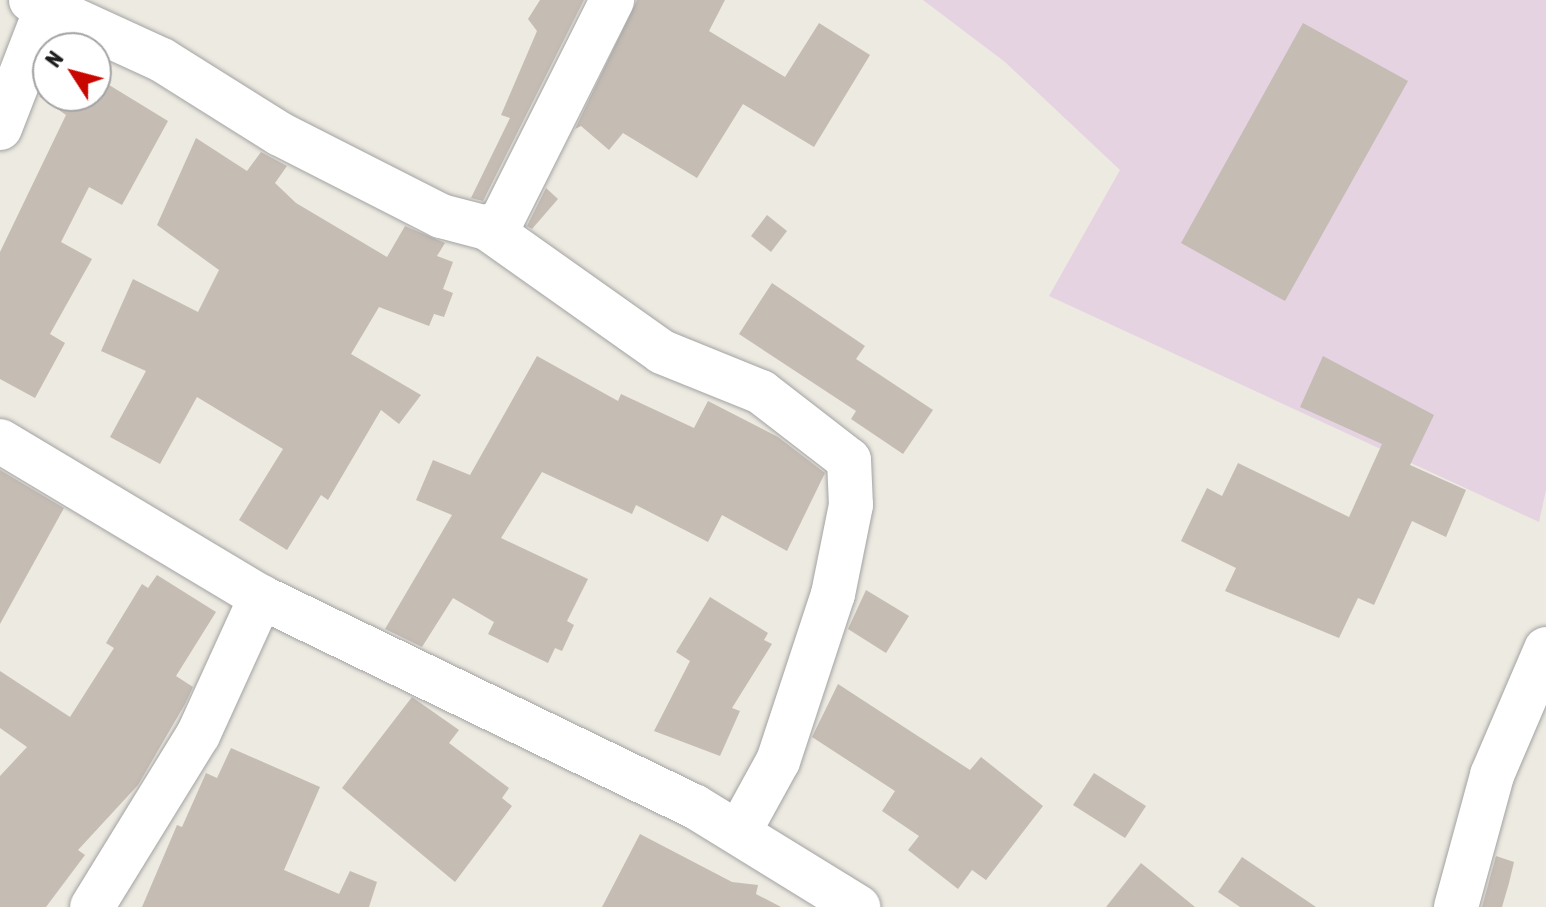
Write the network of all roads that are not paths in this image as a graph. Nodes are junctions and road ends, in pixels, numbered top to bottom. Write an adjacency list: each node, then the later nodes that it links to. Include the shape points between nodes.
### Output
1 (612, 0): 4 (street, via 502,220)
2 (39, 4): 3 (street); 4 (street, via 162,60 280,134 441,216)
3 (0, 128)
4 (487, 228): 8 (street, via 662,352 761,392 842,449 852,467 851,505 829,609 778,761)
5 (0, 441): 6 (street)
6 (261, 597): 8 (street); 9 (street, via 198,735)
7 (1546, 649): 11 (street, via 1492,775)
8 (739, 832): 10 (street)
9 (92, 907)
10 (858, 907)
11 (1456, 907)

